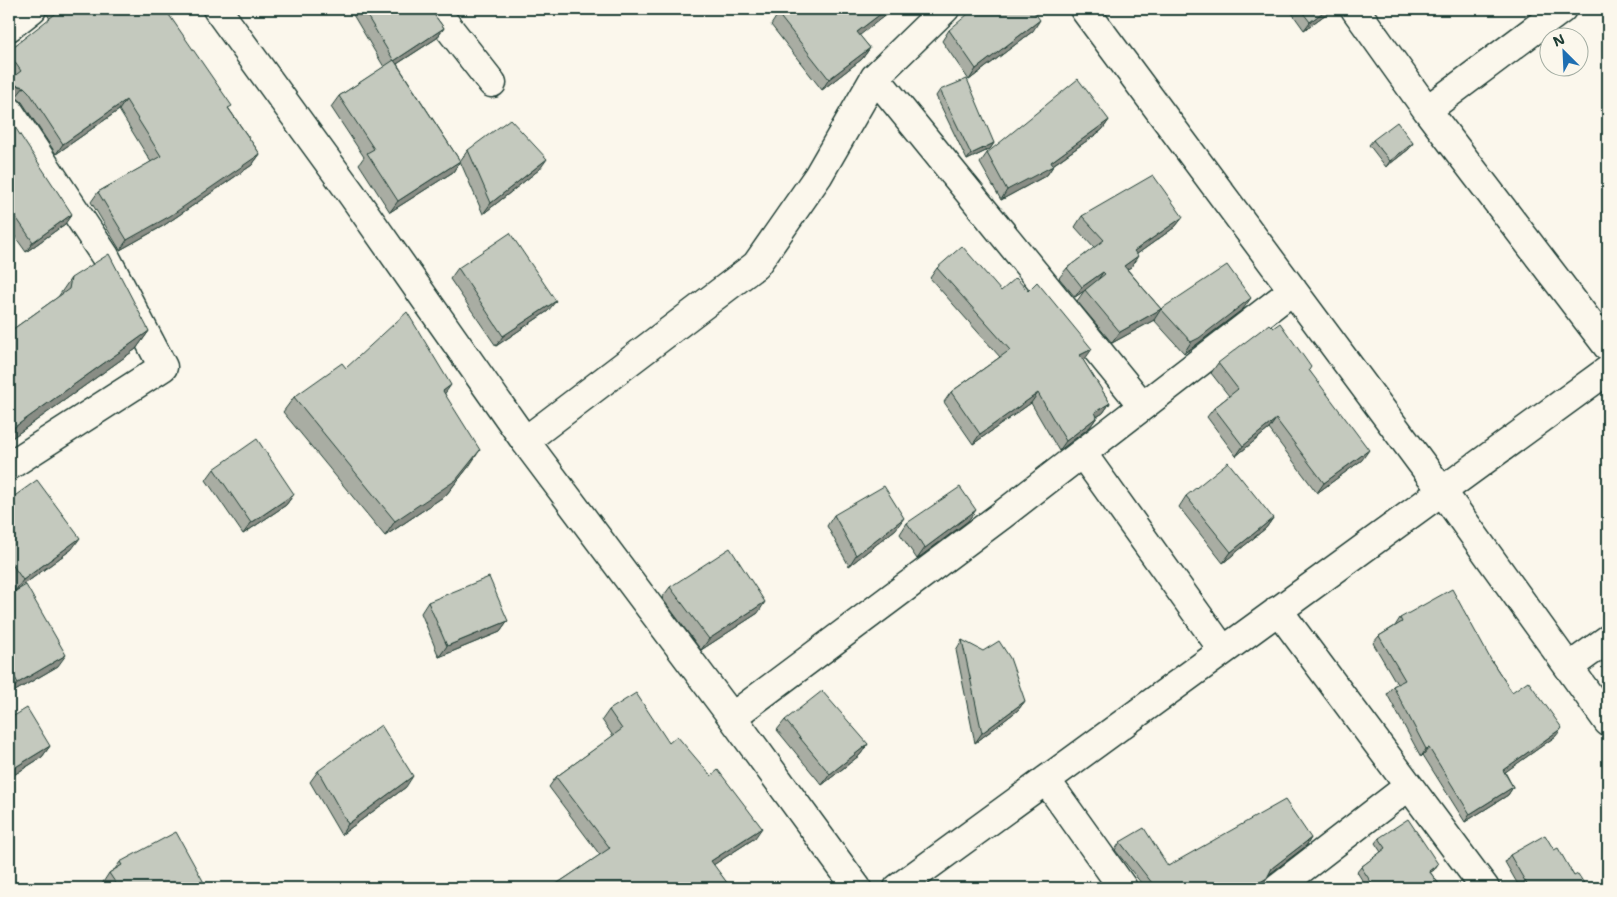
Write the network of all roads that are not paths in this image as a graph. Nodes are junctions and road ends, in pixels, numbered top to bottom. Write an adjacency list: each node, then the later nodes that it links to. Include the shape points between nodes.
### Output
1 (32, 9): 8 (street)
2 (217, 9): 17 (street)
3 (434, 9): 10 (street)
4 (945, 9): 9 (street)
5 (1084, 9): 13 (street)
6 (1355, 9): 11 (street)
7 (1562, 9): 11 (street)
8 (9, 27)
9 (875, 77): 16 (street); 17 (street, via 818,176 756,265)
10 (492, 83)
11 (1427, 110): 14 (street)
12 (9, 111): 19 (street, via 105,256 162,367)
13 (1293, 290): 16 (street); 20 (street)
14 (1608, 346)
15 (1608, 370): 20 (street)
16 (1143, 406): 18 (street)
17 (525, 441): 25 (street)
18 (1082, 453): 23 (street); 25 (street)
19 (9, 466)
20 (1442, 491): 21 (street); 24 (street)
21 (1278, 610): 23 (street); 28 (street)
22 (1608, 639): 24 (street)
23 (1223, 650): 27 (street)
24 (1569, 667): 26 (street)
25 (732, 717): 30 (street)
26 (1608, 722)
27 (1046, 780): 29 (street); 31 (street)
28 (1409, 786): 32 (street); 33 (street)
29 (907, 886)
30 (857, 888)
31 (1123, 888)
32 (1277, 888)
33 (1485, 888)

